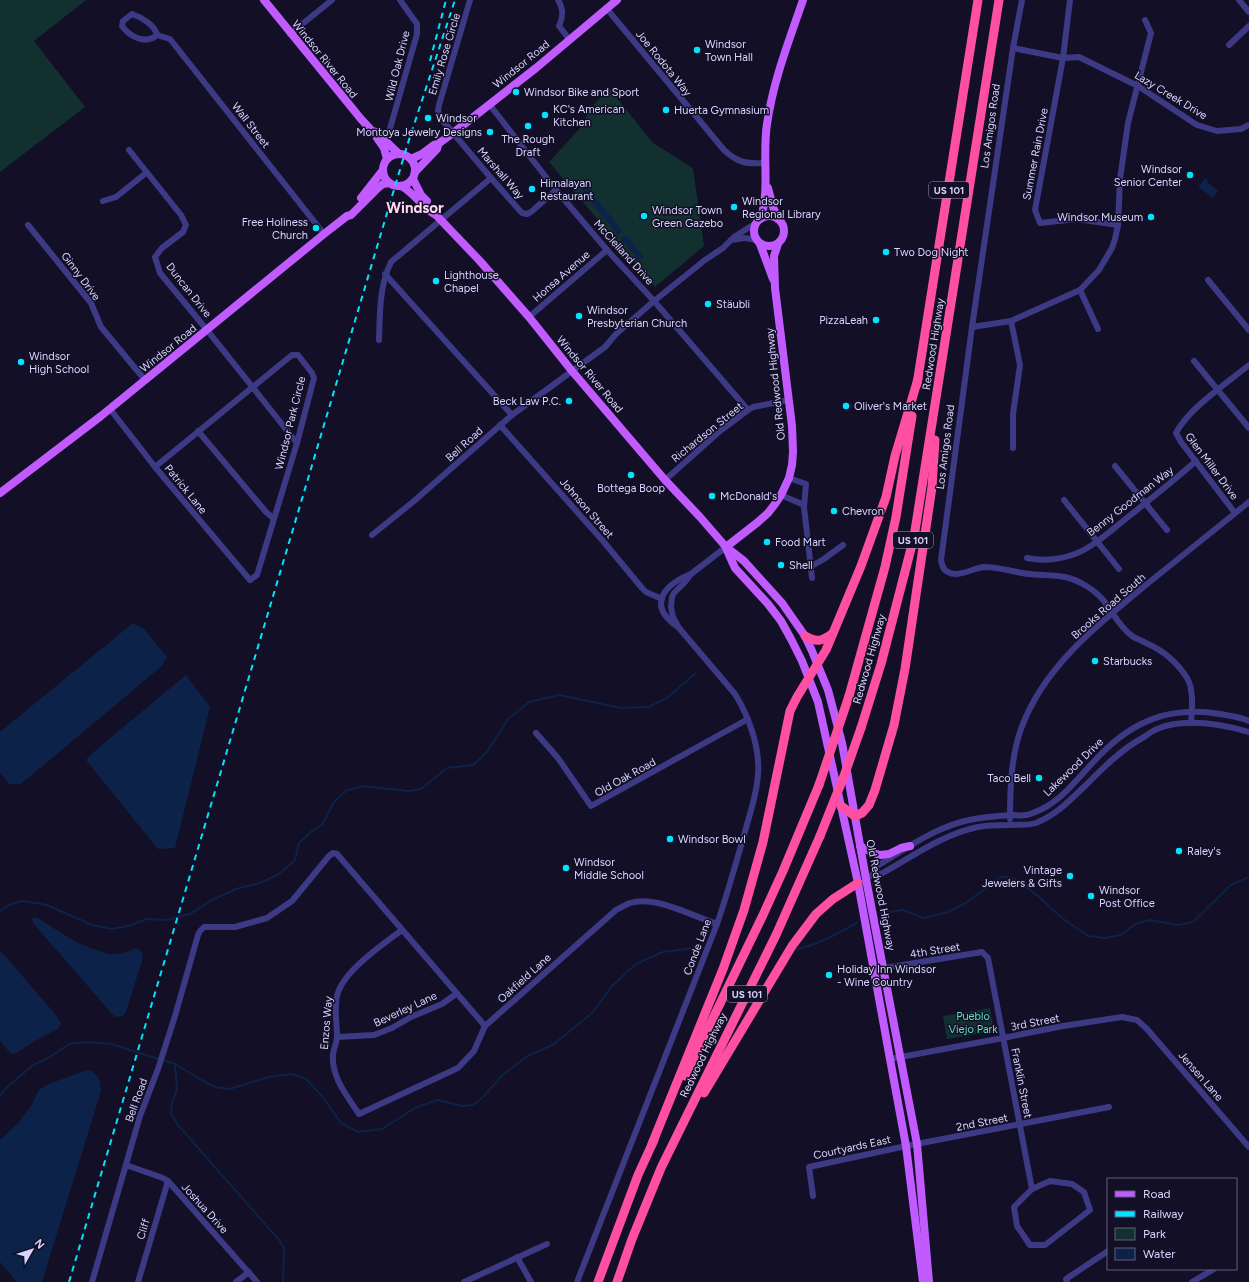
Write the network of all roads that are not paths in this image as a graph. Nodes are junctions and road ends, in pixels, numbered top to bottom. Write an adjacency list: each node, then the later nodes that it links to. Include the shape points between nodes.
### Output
1 (264, 0): 17 (main road, Windsor River Road)
2 (332, 0): 17 (street)
3 (400, 0): 28 (street, Wild Oak Drive, via 417,24 417,34 389,132)
4 (470, 0): 27 (street, Emily Rose Circle, via 438,105 440,116)
5 (558, 0): 19 (street, via 562,10 559,26)
6 (617, 0): 13 (main road, Windsor Road)
7 (803, 0): 34 (main road, via 772,96 766,125)
8 (978, 0): 70 (highway, Redwood Highway / US 101)
9 (999, 0): 72 (highway, Redwood Highway / US 101)
10 (1022, 0): 21 (street, Los Amigos Road)
11 (1070, 0): 22 (street)
12 (1239, 0): 14 (street)
13 (607, 9): 19 (main road, Windsor Road); 34 (street, Joe Rodota Way, via 731,157 742,162)
14 (1249, 12)
15 (1146, 20): 23 (street, via 1151,33)
16 (1249, 26): 20 (street)
17 (290, 34): 26 (main road, Windsor River Road)
18 (157, 35): 18 (street, Wall Street, via 147,40 132,36 122,26 123,21 132,14 139,16 156,31); 50 (street, Wall Street, via 170,39)
19 (569, 39): 24 (main road, Windsor Road)
20 (1229, 45)
21 (1013, 48): 22 (street, Lazy Creek Drive); 62 (street, Los Amigos Road)
22 (1063, 58): 23 (street, Lazy Creek Drive, via 1079,57); 49 (street, Summer Rain Drive, via 1035,210 1040,223 1077,219)
23 (1138, 86): 25 (street, Lazy Creek Drive, via 1197,125 1217,131 1241,130); 49 (street, via 1128,124 1120,179)
24 (489, 104): 27 (main road, Windsor Road); 42 (street, McClelland Drive)
25 (1249, 125)
26 (372, 130): 28 (main road, Windsor River Road); 32 (main road, Windsor River Road, via 384,148)
27 (453, 133): 29 (main road, Windsor Road); 38 (street, Marshall Way)
28 (384, 140): 31 (main road, Windsor River Road)
29 (438, 144): 33 (main road, Windsor Road); 37 (main road, Windsor Road, via 437,149)
30 (129, 150): 36 (street, Duncan Drive)
31 (399, 154): 32 (main road); 33 (main road)
32 (387, 159): 35 (main road)
33 (411, 159): 37 (main road)
34 (765, 163): 40 (main road)
35 (383, 170): 39 (main road); 44 (main road, Windsor Road)
36 (146, 173): 43 (street, via 116,197); 64 (street, Duncan Drive, via 181,215 186,225 183,232 158,253 155,258 156,264 160,273)
37 (414, 176): 41 (main road); 45 (main road, Windsor River Road, via 421,194)
38 (491, 178): 42 (street, Marshall Way, via 522,213 528,214); 45 (street)
39 (389, 182): 41 (main road); 44 (main road, Windsor Road, via 379,187)
40 (766, 182): 46 (main road); 47 (main road, via 764,207)
41 (401, 186): 45 (main road, Windsor River Road)
42 (556, 190): 54 (street, McClelland Drive)
43 (103, 201)
44 (347, 216): 50 (main road, Windsor Road)
45 (439, 217): 55 (street, via 391,262); 60 (main road, Windsor River Road)
46 (778, 219): 47 (main road, via 770,216); 53 (main road, via 784,231)
47 (758, 221): 51 (street, Bell Road); 52 (main road, via 754,232)
48 (28, 225): 71 (street, Ginny Drive, via 92,303 102,327)
49 (1118, 225): 58 (street, via 1112,248 1099,270)
50 (324, 234): 64 (main road, Windsor Road)
51 (729, 241): 52 (street, via 745,238); 59 (street, Bell Road)
52 (758, 242): 53 (main road, via 769,247); 57 (main road, Old Redwood Highway)
53 (778, 244): 57 (main road, Old Redwood Highway, via 774,256)
54 (607, 250): 59 (street, McClelland Drive); 60 (street, Honsa Avenue)
55 (385, 274): 66 (street, via 381,295); 78 (street)
56 (1208, 280): 65 (street)
57 (776, 288): 75 (main road, Old Redwood Highway)
58 (1080, 290): 61 (street); 63 (street)
59 (654, 301): 69 (street, Bell Road, via 605,347); 77 (street, McClelland Drive)
60 (529, 317): 69 (main road, Windsor River Road)
61 (1011, 321): 62 (street); 83 (street, via 1020,365 1013,414)
62 (972, 327): 109 (street, Los Amigos Road, via 942,566 948,572 959,574 982,567 993,567 1067,577 1091,589)
63 (1098, 329)
64 (208, 330): 71 (main road, Windsor Road); 73 (street, Duncan Drive)
65 (1249, 330)
66 (379, 340)
67 (1194, 361): 74 (street)
68 (1249, 365): 74 (street, Glen Miller Drive)
69 (572, 370): 78 (street, Bell Road); 88 (main road, Windsor River Road)
70 (918, 379): 111 (highway, via 895,456 886,497); 143 (highway, Redwood Highway / US 101, bridge, via 896,517 885,567 849,696 819,786 766,909)
71 (145, 380): 76 (main road, Windsor Road)
72 (938, 386): 122 (highway, via 932,487 905,669 894,725 875,790 869,806); 147 (highway, Redwood Highway / US 101, bridge, via 914,537 881,664 861,728 820,836 776,935)
73 (252, 387): 81 (street, Windsor Park Circle); 82 (street, Duncan Drive); 82 (street, Windsor Park Circle, via 292,355 298,355 314,378)
74 (1218, 390): 80 (street); 84 (street, Glen Miller Drive, via 1192,412 1176,433)
75 (789, 400): 77 (street, Richardson Street); 87 (main road, Old Redwood Highway, via 793,440)
76 (110, 409): 86 (street, Patrick Lane); 89 (main road, Windsor Road)
77 (748, 410): 88 (street, Richardson Street)
78 (512, 415): 79 (street, Bell Road)
79 (500, 425): 98 (street, Bell Road); 108 (street, Johnson Street, via 642,588)
80 (1249, 428)
81 (198, 431): 86 (street, Windsor Park Circle); 96 (street)
82 (297, 443): 96 (street, Windsor Park Circle)
83 (1013, 448)
84 (1196, 461): 93 (street, Benny Goodman Way); 95 (street, Glen Miller Drive)
85 (1115, 466): 93 (street)
86 (155, 467): 107 (street, Patrick Lane)
87 (789, 478): 90 (main road, Old Redwood Highway); 94 (street, via 806,484)
88 (665, 480): 101 (main road, Windsor River Road)
89 (0, 494)
90 (781, 494): 94 (street); 101 (main road, Old Redwood Highway, via 768,513)
91 (1064, 500): 99 (street)
92 (1249, 502): 95 (street, Brooks Road South)
93 (1146, 503): 97 (street); 99 (street, Benny Goodman Way)
94 (804, 505): 103 (street)
95 (1236, 513): 109 (street, Brooks Road South)
96 (273, 518): 107 (street, Windsor Park Circle, via 257,575)
97 (1167, 530)
98 (372, 535)
99 (1097, 541): 102 (street, Benny Goodman Way, via 1076,554 1064,557 1051,560); 104 (street)
100 (843, 545): 103 (street)
101 (726, 547): 105 (street, Conde Lane); 112 (main road, Old Redwood Highway, via 744,561 782,603); 114 (main road, Old Redwood Highway, via 736,568 781,621 800,655)
102 (1027, 558)
103 (810, 567): 106 (street)
104 (1119, 569)
105 (691, 574): 108 (street, Conde Lane, via 664,591); 110 (street, Conde Lane, via 672,597 673,617)
106 (812, 578)
107 (250, 580)
108 (662, 598): 110 (street, Conde Lane, via 662,608 666,616)
109 (1112, 613): 115 (street, Los Amigos Road, via 1132,636 1160,650 1179,667 1188,680); 123 (street, Brooks Road South, via 1066,657 1049,677 1029,710 1021,729 1013,764)
110 (679, 628): 116 (street, Conde Lane, via 735,694)
111 (834, 632): 112 (highway, via 819,641); 113 (highway)
112 (805, 636): 113 (main road, Old Redwood Highway)
113 (818, 664): 114 (highway); 122 (main road, Old Redwood Highway, via 828,690 842,743)
114 (809, 678): 121 (main road, Old Redwood Highway, via 818,702); 143 (highway, via 790,711 763,842 744,910 723,969)
115 (1192, 711): 117 (street, Lakewood Drive, via 1234,716); 118 (street, Los Amigos Road); 123 (street, Lakewood Drive, via 1158,716 1128,731 1111,744 1060,796 1042,809 1027,815)
116 (748, 719): 120 (street, Old Oak Road, via 591,806 558,758); 129 (street, Conde Lane, via 756,744 758,773 755,795)
117 (1249, 721)
118 (1191, 723): 119 (street, Lakewood Drive, via 1231,727); 124 (street, Lakewood Drive, via 1156,729 1111,760 1055,813 1034,824)
119 (1249, 732)
120 (536, 734)
121 (841, 806): 122 (highway); 128 (main road, Old Redwood Highway)
122 (855, 816): 125 (main road, Old Redwood Highway)
123 (1010, 816): 124 (street, Brooks Road South); 126 (street, Lakewood Drive, via 985,817 952,824)
124 (1010, 825): 127 (street, Lakewood Drive, via 981,827 953,834 881,874)
125 (860, 846): 126 (main road, via 880,855); 128 (main road, Old Redwood Highway)
126 (910, 846): 127 (street, Lakewood Drive, via 878,866)
127 (874, 874): 128 (street, Lakewood Drive)
128 (862, 881): 132 (main road, Old Redwood Highway); 139 (main road, Old Redwood Highway); 147 (highway, via 833,899 816,914 792,946)
129 (717, 924): 135 (street, Oakfield Lane, via 660,902 629,903 616,910); 163 (street, Conde Lane)
130 (402, 930): 133 (street); 136 (street, Enzos Way, via 353,970 343,982 337,995); 148 (street, Bell Road, via 337,854 333,853 292,901 267,918 235,927 204,927 198,935 166,1045 140,1116)
131 (988, 958): 132 (street, 4th Street, via 982,952); 137 (street, Franklin Street)
132 (884, 968): 138 (main road, Old Redwood Highway)
133 (456, 994): 135 (street); 136 (street, Beverley Lane, via 442,1004 380,1033)
134 (1137, 1020): 137 (street, 3rd Street, via 1122,1017); 146 (street, Jensen Lane, via 1148,1029)
135 (485, 1026): 141 (street, Oakfield Lane, via 474,1051 458,1068)
136 (337, 1037): 141 (street, Enzos Way, via 333,1054 335,1074)
137 (1003, 1038): 138 (street, 3rd Street); 142 (street, Franklin Street)
138 (900, 1057): 139 (street, 3rd Street); 144 (main road, Old Redwood Highway)
139 (890, 1059): 145 (main road, Old Redwood Highway)
140 (1108, 1107): 142 (street, 2nd Street)
141 (360, 1114)
142 (1020, 1125): 144 (street, 2nd Street); 150 (street, Franklin Street)
143 (652, 1144): 164 (highway, Redwood Highway / US 101)
144 (917, 1144): 145 (street, 2nd Street); 167 (main road, Old Redwood Highway)
145 (906, 1146): 151 (street, Courtyards East, via 809,1167); 166 (main road, Old Redwood Highway)
146 (1249, 1147)
147 (670, 1150): 165 (highway, Redwood Highway / US 101)
148 (126, 1165): 149 (street, Joshua Drive); 157 (street, Bell Road)
149 (168, 1181): 156 (street, Joshua Drive); 158 (street, Cliff)
150 (1032, 1189): 150 (street, via 1050,1181 1072,1184 1084,1192 1090,1210 1045,1245 1030,1244 1018,1226 1014,1208)
151 (813, 1196)
152 (547, 1244): 154 (street)
153 (1107, 1252): 168 (street, via 1066,1279)
154 (517, 1257): 161 (street); 162 (street)
155 (1212, 1270): 169 (street)
156 (248, 1272): 159 (street); 160 (street, Joshua Drive)
157 (92, 1282)
158 (138, 1282)
159 (236, 1282)
160 (257, 1282)
161 (464, 1282)
162 (531, 1282)
163 (577, 1282)
164 (598, 1282)
165 (617, 1282)
166 (923, 1282)
167 (929, 1282)
168 (1067, 1282)
169 (1192, 1282)

